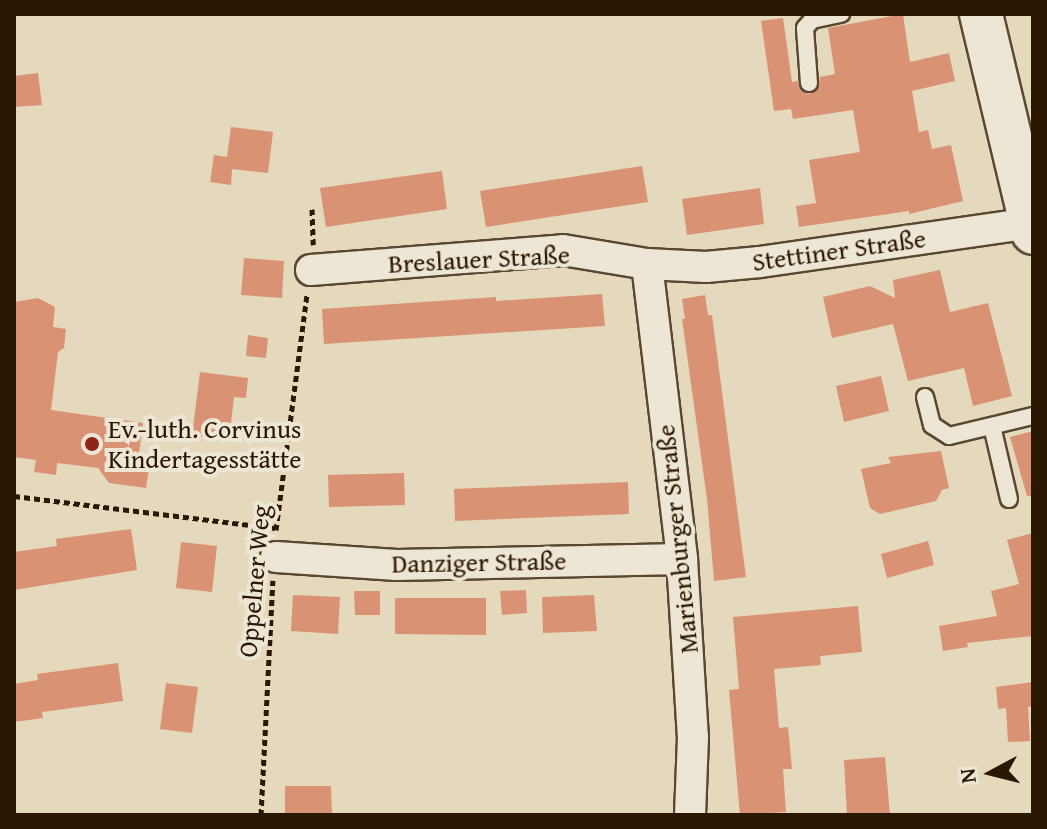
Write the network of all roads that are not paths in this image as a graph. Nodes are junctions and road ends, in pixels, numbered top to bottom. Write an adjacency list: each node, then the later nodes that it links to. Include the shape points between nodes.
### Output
1 (841, 14): 3 (lane, via 812,20 805,28)
2 (981, 14): 4 (street)
3 (809, 83)
4 (1020, 149): 5 (street)
5 (1032, 228): 6 (street, Stettiner Straße, via 760,262 706,267)
6 (647, 264): 7 (street, Breslauer Straße, via 563,250); 13 (street, Marienburger Straße)
7 (311, 270)
8 (925, 397): 10 (lane, via 932,425 949,436)
9 (1033, 416): 10 (lane)
10 (992, 426): 11 (lane)
11 (1009, 499)
12 (276, 543): 13 (street, Danziger Straße, via 397,565)
13 (682, 559): 14 (street, Marienburger Straße, via 693,737)
14 (690, 815)

